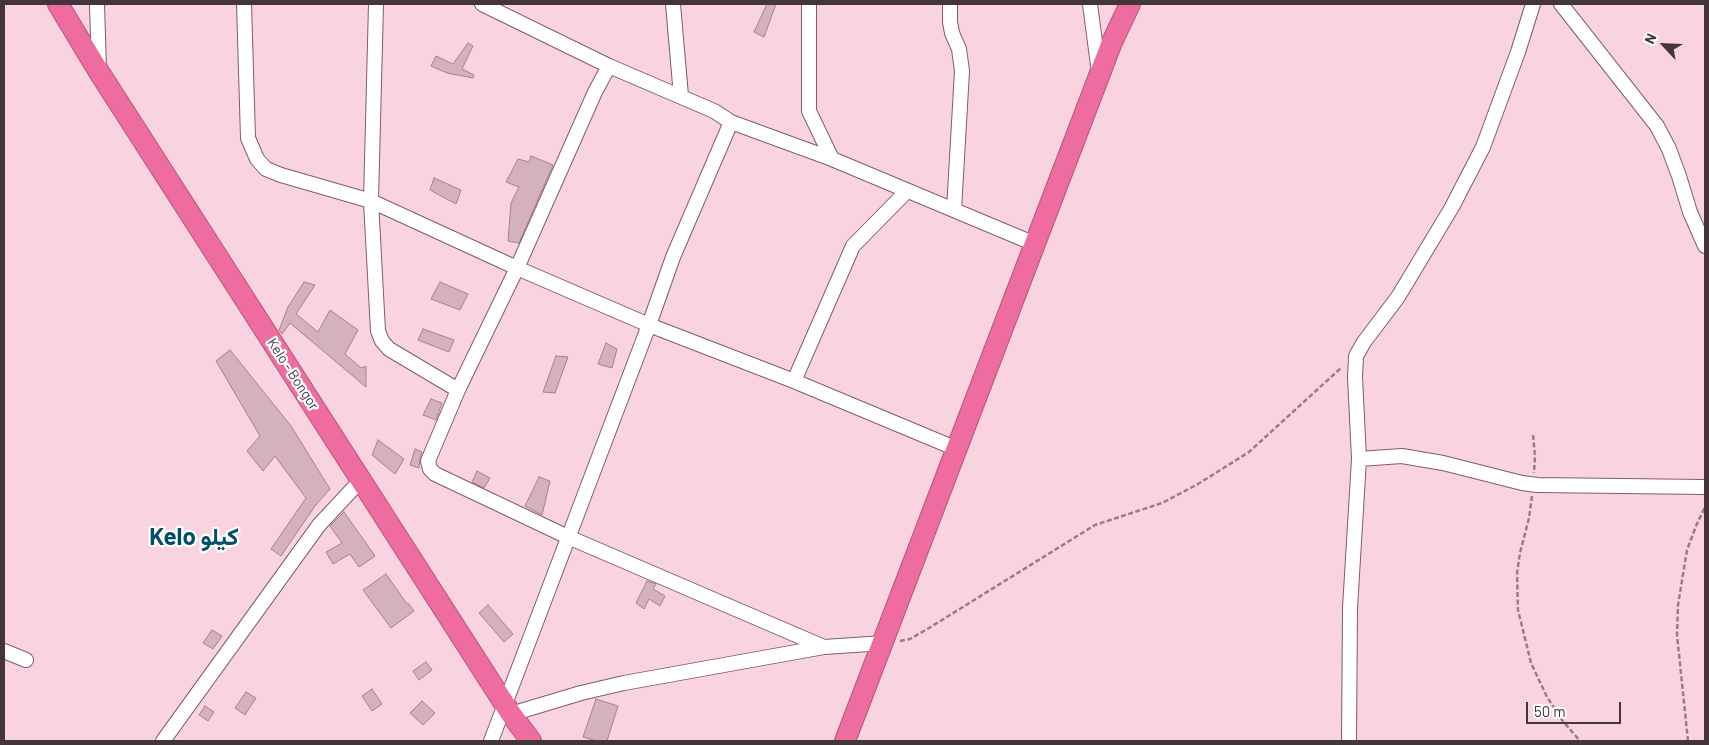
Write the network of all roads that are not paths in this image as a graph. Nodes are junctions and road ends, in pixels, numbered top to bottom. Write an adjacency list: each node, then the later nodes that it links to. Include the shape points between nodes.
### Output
1 (58, 4): 14 (highway, Kelo - Bongor)
2 (97, 4): 14 (street)
3 (244, 4): 20 (street, via 248,138 257,159 266,169 281,175)
4 (376, 4): 20 (street)
5 (482, 4): 13 (street)
6 (673, 4): 16 (street)
7 (809, 4): 18 (street, via 808,104)
8 (950, 4): 21 (street, via 950,22 962,71)
9 (1090, 4): 15 (street)
10 (1130, 4): 15 (highway)
11 (1533, 4): 29 (street, via 1483,148 1403,289 1356,356)
12 (1561, 4): 23 (street, via 1657,126 1669,149)
13 (609, 66): 16 (street); 24 (street)
14 (99, 72): 30 (highway, Kelo - Bongor)
15 (1099, 76): 22 (highway)
16 (681, 96): 17 (street)
17 (731, 122): 18 (street); 25 (street, via 673,257)
18 (832, 159): 19 (street)
19 (907, 191): 21 (street); 26 (street, via 853,246)
20 (371, 201): 24 (street); 27 (street, via 378,330 382,341)
21 (954, 210): 22 (street)
22 (1035, 244): 28 (highway)
23 (1705, 246)
24 (517, 268): 25 (street); 27 (street)
25 (649, 324): 26 (street); 32 (street)
26 (794, 381): 28 (street)
27 (458, 390): 32 (street, via 428,461 430,469)
28 (957, 449): 33 (highway)
29 (1359, 459): 31 (street, via 1402,456 1537,485); 42 (street, via 1350,608)
30 (361, 480): 37 (highway, Kelo - Bongor); 38 (street, via 319,525)
31 (1705, 487)
32 (568, 537): 34 (street); 37 (street)
33 (884, 643): 34 (street); 41 (highway)
34 (824, 647): 37 (street, via 624,683)
35 (4, 652): 36 (street)
36 (26, 660)
37 (508, 708): 39 (street); 40 (highway, Kelo - Bongor)
38 (163, 741)
39 (491, 741)
40 (531, 741)
41 (845, 741)
42 (1349, 741)

